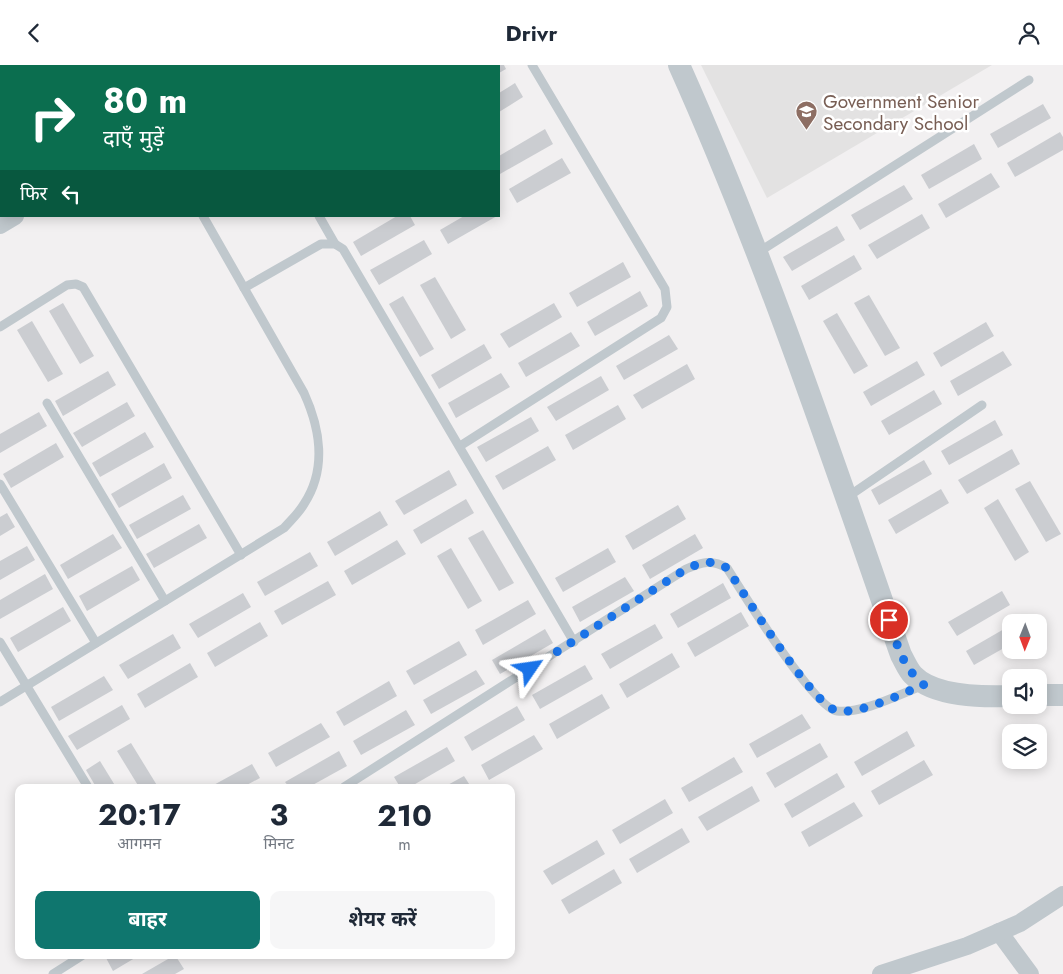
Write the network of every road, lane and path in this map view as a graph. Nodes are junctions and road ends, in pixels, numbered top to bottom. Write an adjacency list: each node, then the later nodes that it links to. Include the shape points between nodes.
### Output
1 (532, 65): 14 (lane, via 665,289 667,307 661,318)
2 (679, 65): 9 (street, via 717,150)
3 (1029, 80): 9 (lane)
4 (12, 217): 7 (street)
5 (204, 217): 10 (lane)
6 (320, 217): 8 (lane)
7 (0, 225)
8 (335, 244): 10 (lane, via 321,244); 14 (lane, via 352,261)
9 (756, 253): 16 (street)
10 (244, 288): 17 (lane, via 304,393 314,415 320,447 316,476 304,503 284,528)
11 (0, 327): 17 (lane, via 67,285 76,283 82,287)
12 (47, 403): 18 (lane)
13 (982, 405): 16 (lane)
14 (460, 446): 20 (lane)
15 (0, 484): 21 (lane)
16 (846, 498): 22 (street, via 901,655 911,673)
17 (241, 555): 18 (lane)
18 (165, 601): 21 (lane)
19 (0, 642): 23 (lane)
20 (574, 642): 22 (lane, via 686,569 702,562 717,562 727,568 794,668 824,705 835,711 852,711); 29 (lane)
21 (96, 643): 23 (lane)
22 (924, 685): 26 (street, via 981,697)
23 (26, 687): 27 (lane); 28 (lane)
24 (1047, 695): 25 (street)
25 (1063, 695)
26 (1002, 696)
27 (0, 702)
28 (86, 784)
29 (349, 784)
30 (1063, 895): 31 (street, via 1020,923)
31 (999, 932): 33 (street); 36 (street)
32 (77, 959): 34 (lane)
33 (930, 967): 35 (street)
34 (53, 974)
35 (882, 974)
36 (1030, 974)

